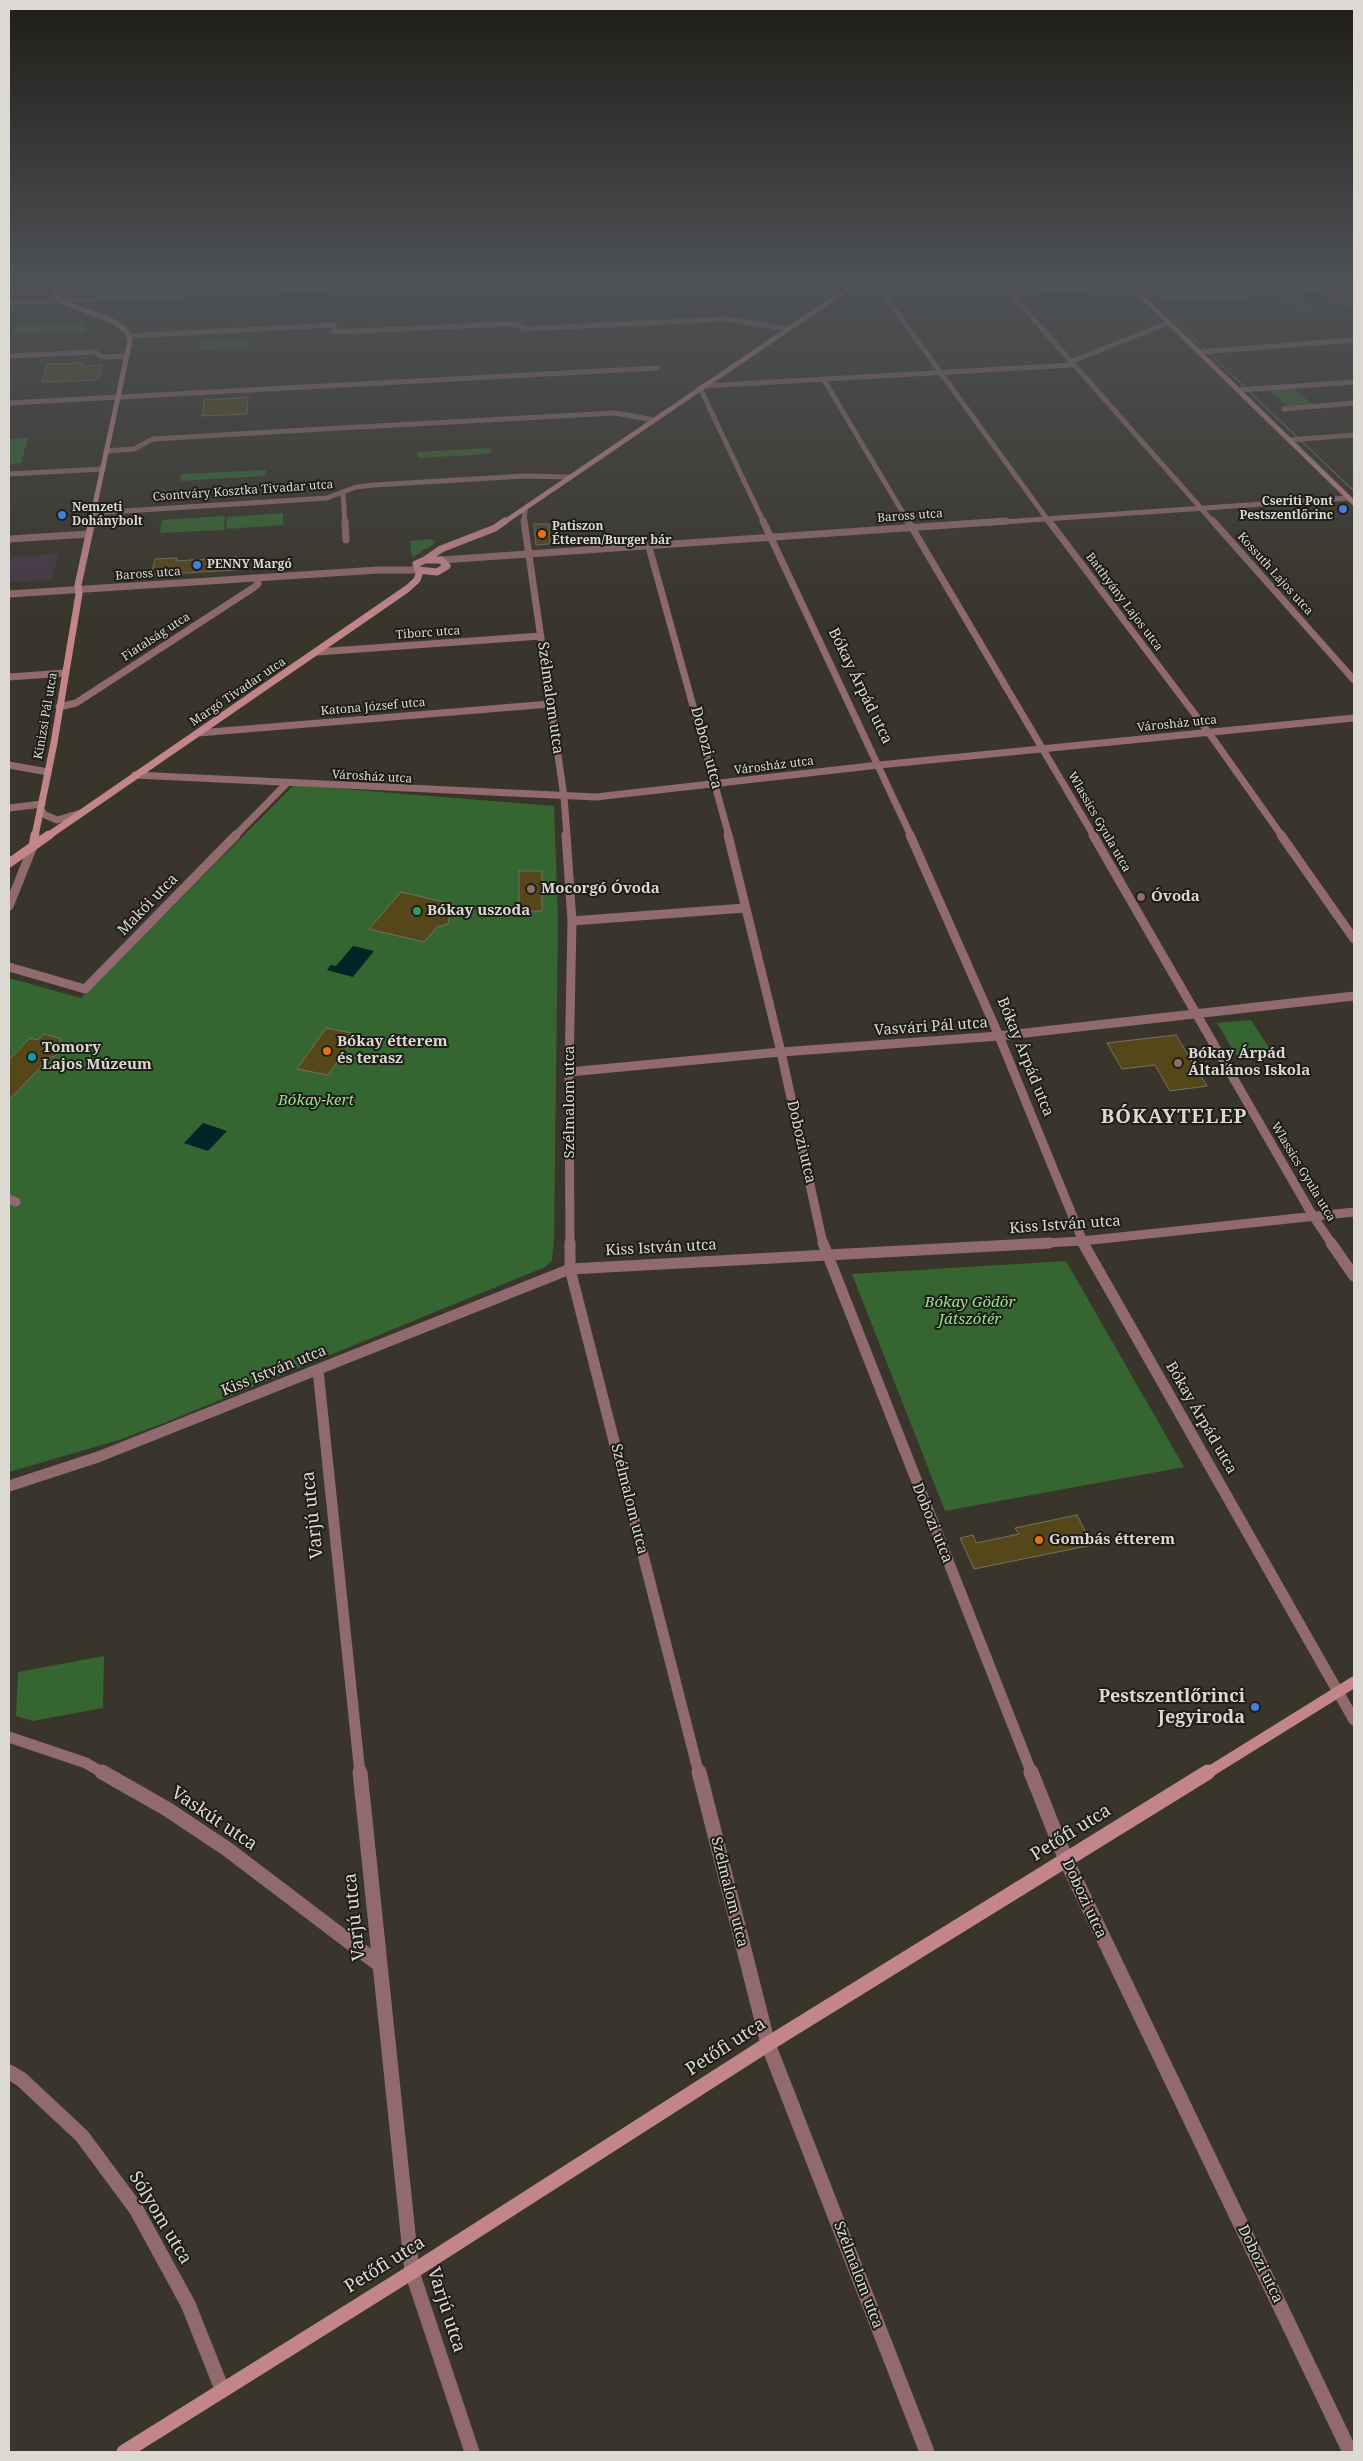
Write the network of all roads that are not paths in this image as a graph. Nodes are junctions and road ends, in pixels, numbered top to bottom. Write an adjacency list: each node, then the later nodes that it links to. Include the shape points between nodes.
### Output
1 (159, 396): 8 (street)
2 (689, 396): 12 (street)
3 (706, 396): 27 (street, Bókay Árpád utca)
4 (833, 396): 25 (street, Wlassics Gyula utca)
5 (959, 396): 24 (street, Batthyány Lajos utca)
6 (1100, 396): 22 (street, Kossuth Lajos utca)
7 (1245, 396): 14 (street)
8 (118, 398): 9 (street); 15 (street, Kinizsi Pál utca)
9 (9, 403)
10 (1354, 404): 11 (street)
11 (1284, 409)
12 (654, 420): 15 (street, via 615,413 153,439 134,449); 18 (street)
13 (1354, 435): 14 (street)
14 (1289, 440): 20 (street)
15 (106, 452): 16 (street, Kinizsi Pál utca)
16 (103, 469): 17 (street); 23 (street, Kinizsi Pál utca)
17 (9, 474)
18 (571, 477): 19 (street, Csontváry Kosztka Tivadar utca, via 524,476 374,484); 21 (street)
19 (343, 493): 23 (street, Csontváry Kosztka Tivadar utca, via 327,498); 29 (street)
20 (1352, 499): 22 (street, Baross utca)
21 (525, 509): 30 (street, via 494,528); 32 (street, Szélmalom utca, via 524,527)
22 (1202, 509): 24 (street, Baross utca); 48 (street, Kossuth Lajos utca)
23 (94, 513): 26 (street, Kinizsi Pál utca)
24 (1048, 519): 25 (street, Baross utca); 53 (street, Batthyány Lajos utca)
25 (912, 527): 27 (street, Baross utca); 54 (street, Wlassics Gyula utca)
26 (89, 534): 28 (street); 41 (street, Kinizsi Pál utca)
27 (771, 538): 31 (street, Baross utca); 56 (street, Bókay Árpád utca)
28 (9, 539)
29 (346, 540)
30 (458, 542): 33 (street, via 457,550); 34 (street, via 443,553); 35 (street, via 441,548)
31 (649, 546): 32 (street, Baross utca); 60 (street, Dobozi utca)
32 (530, 555): 33 (street, Baross utca); 44 (street, Szélmalom utca)
33 (472, 558): 34 (street, Baross utca); 36 (street, Baross utca)
34 (440, 560): 35 (street); 36 (street)
35 (422, 561): 37 (street, Baross utca); 38 (street, via 416,566)
36 (447, 566): 39 (street, Margó Tivadar utca)
37 (378, 570): 38 (street, Baross utca); 40 (street, Baross utca)
38 (419, 571): 39 (street); 42 (street, Margó Tivadar utca, via 417,580)
39 (437, 572): 42 (street, Margó Tivadar utca)
40 (258, 578): 41 (street, Baross utca); 50 (street, Fiatalság utca, via 258,584 253,588 206,619 76,703)
41 (78, 589): 43 (street, Baross utca); 46 (street, Kinizsi Pál utca)
42 (407, 589): 45 (street, Margó Tivadar utca)
43 (9, 594)
44 (541, 636): 45 (street, Tiborc utca); 49 (street, Szélmalom utca)
45 (317, 652): 52 (street, Margó Tivadar utca)
46 (65, 673): 47 (street); 50 (street, Kinizsi Pál utca)
47 (9, 678)
48 (1354, 680)
49 (550, 704): 52 (street, Katona József utca); 61 (street, Szélmalom utca)
50 (59, 707): 57 (street, Kinizsi Pál utca)
51 (1354, 718): 53 (street, Városház utca)
52 (198, 733): 58 (street, Margó Tivadar utca)
53 (1209, 733): 54 (street, Városház utca); 70 (street, Batthyány Lajos utca)
54 (1043, 749): 56 (street, Városház utca); 73 (street, Wlassics Gyula utca)
55 (9, 765): 57 (street)
56 (879, 765): 60 (street, Városház utca); 74 (street, Bókay Árpád utca)
57 (48, 772): 62 (street, Kinizsi Pál utca)
58 (135, 775): 59 (street, Városház utca); 64 (street, Margó Tivadar utca)
59 (286, 784): 61 (street, Városház utca); 71 (street, Makói utca, via 85,989)
60 (716, 785): 61 (street, Városház utca, via 596,797); 68 (street, Dobozi utca)
61 (564, 797): 69 (street, Szélmalom utca)
62 (41, 807): 63 (street); 64 (street, Margó Tivadar utca, via 45,816 57,820); 65 (street, Kinizsi Pál utca)
63 (9, 808)
64 (81, 813): 65 (street, Margó Tivadar utca)
65 (33, 846): 66 (street, Margó Tivadar utca); 67 (street)
66 (9, 863)
67 (9, 906)
68 (745, 908): 69 (street); 75 (street, Dobozi utca)
69 (572, 921): 76 (street, Szélmalom utca)
70 (1354, 939)
71 (9, 967)
72 (1354, 996): 73 (street, Vasvári Pál utca)
73 (1194, 1013): 74 (street, Vasvári Pál utca); 78 (street, Wlassics Gyula utca)
74 (999, 1036): 75 (street, Vasvári Pál utca); 79 (street, Bókay Árpád utca)
75 (781, 1052): 76 (street, Vasvári Pál utca); 80 (street, Dobozi utca)
76 (569, 1072): 81 (street, Szélmalom utca)
77 (1354, 1212): 78 (street, Kiss István utca)
78 (1313, 1216): 79 (street, Kiss István utca); 82 (street, Wlassics Gyula utca)
79 (1082, 1241): 80 (street, Kiss István utca); 86 (street, Bókay Árpád utca)
80 (825, 1253): 81 (street, Kiss István utca); 89 (street, Dobozi utca)
81 (570, 1269): 83 (street, Kiss István utca); 91 (street, Szélmalom utca)
82 (1354, 1276)
83 (318, 1370): 84 (street, Kiss István utca, via 98,1457); 90 (street, Varjú utca)
84 (9, 1486)
85 (1354, 1682): 86 (street, Petőfi utca)
86 (1338, 1692): 87 (street, Bókay Árpád utca); 89 (street, Petőfi utca)
87 (1354, 1720)
88 (9, 1737): 90 (street, Vaskút utca, via 86,1764 167,1809 227,1849)
89 (1066, 1860): 91 (street, Petőfi utca); 98 (street, Dobozi utca)
90 (380, 1965): 93 (street, Varjú utca)
91 (768, 2044): 93 (street, Petőfi utca); 97 (street, Szélmalom utca)
92 (9, 2072): 94 (street, Sólyom utca, via 21,2079 82,2136 136,2209 188,2304)
93 (412, 2272): 94 (street, Petőfi utca); 96 (street, Varjú utca)
94 (222, 2389): 95 (street, Petőfi utca)
95 (124, 2452)
96 (472, 2452)
97 (927, 2452)
98 (1350, 2452)

